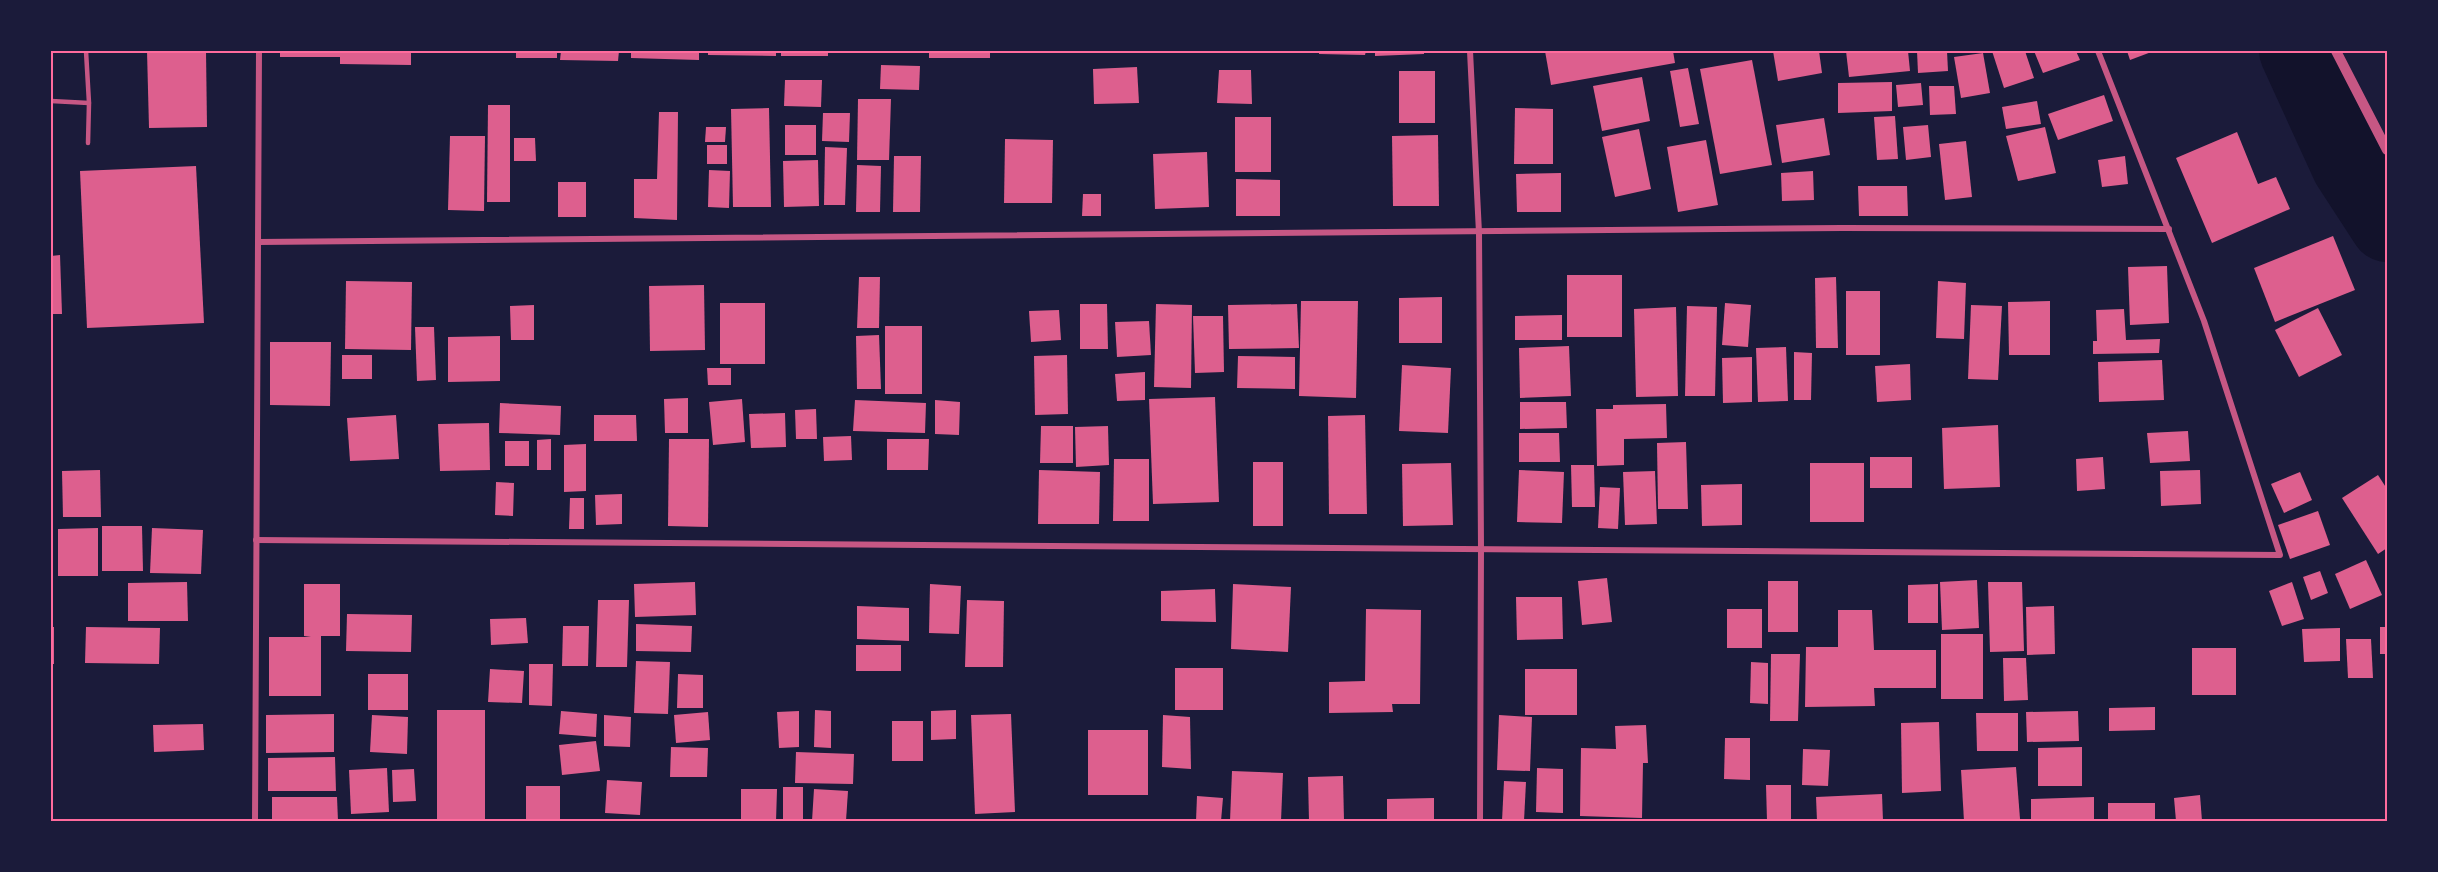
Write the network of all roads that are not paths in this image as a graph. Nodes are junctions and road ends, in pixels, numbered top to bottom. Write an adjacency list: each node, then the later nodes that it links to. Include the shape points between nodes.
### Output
1 (86, 51): 7 (lane)
2 (259, 51): 12 (street)
3 (1470, 51): 11 (street)
4 (2098, 51): 10 (street)
5 (2336, 51): 9 (street)
6 (51, 101): 7 (lane)
7 (89, 103): 8 (lane)
8 (88, 143)
9 (2387, 150)
10 (2169, 229): 11 (street); 14 (street, via 2204,321 2280,555)
11 (1479, 233): 12 (street); 14 (street)
12 (258, 242): 13 (street)
13 (256, 540): 14 (street); 15 (street)
14 (1481, 548): 16 (street)
15 (255, 821)
16 (1480, 821)

